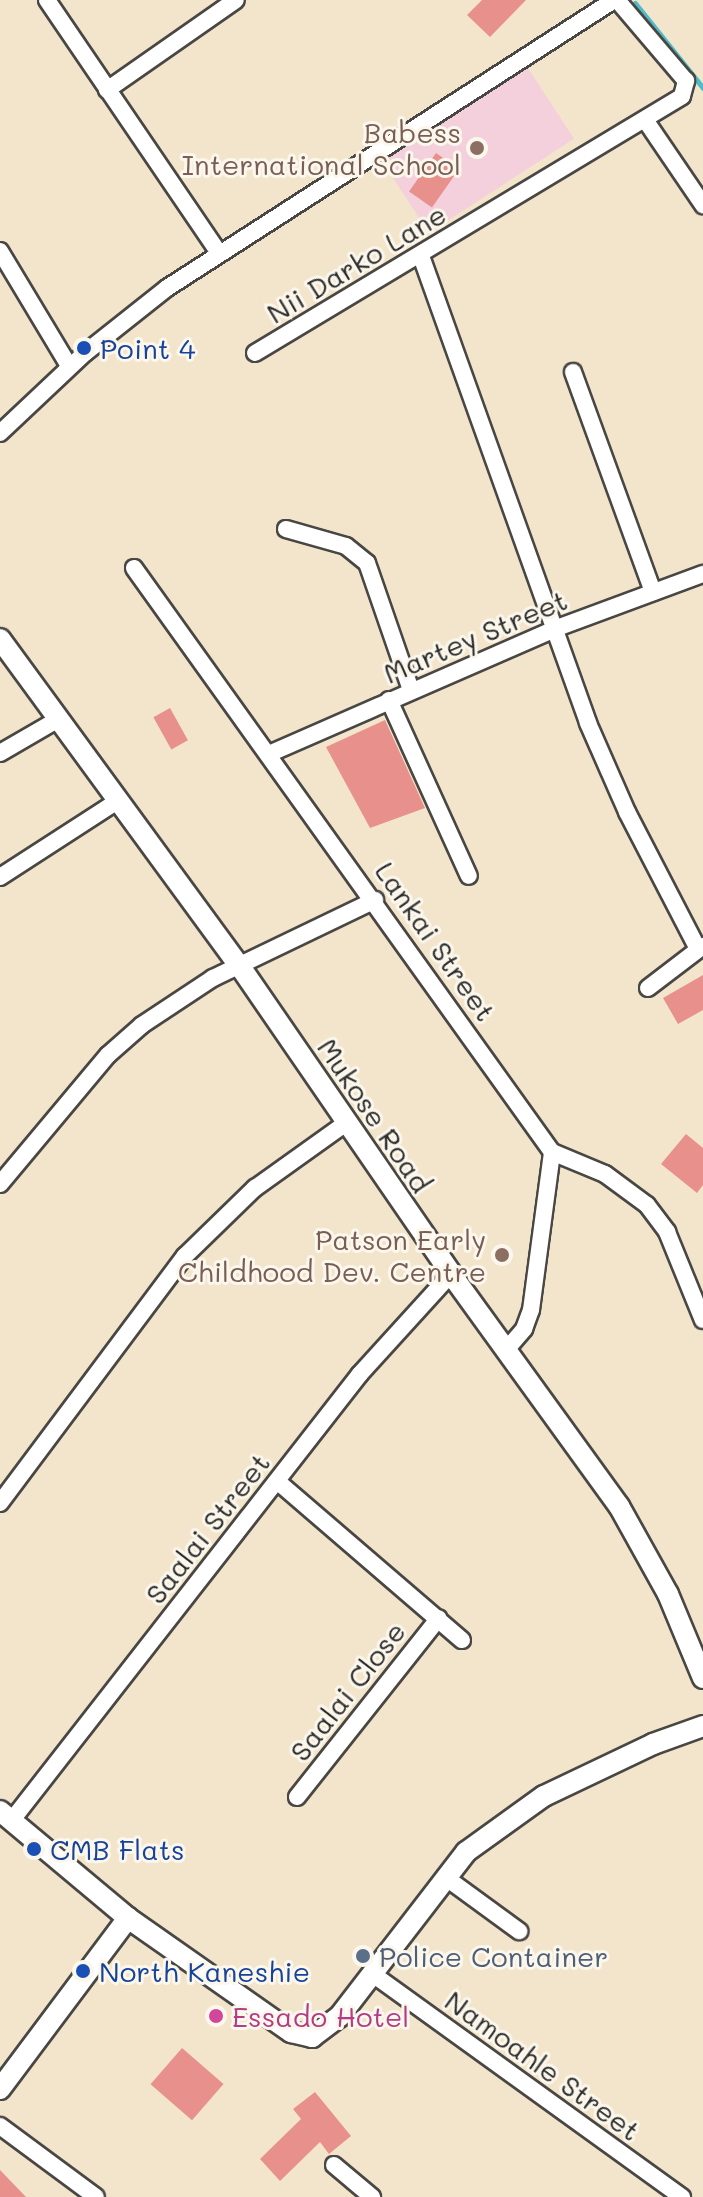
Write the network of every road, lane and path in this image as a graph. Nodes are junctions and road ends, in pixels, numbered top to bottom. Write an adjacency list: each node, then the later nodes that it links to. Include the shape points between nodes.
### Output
1 (47, 0): 4 (street)
2 (236, 0): 4 (street)
3 (616, 0): 5 (street, Nii Darko Lane, via 686,81 686,89); 8 (street)
4 (107, 90): 8 (street)
5 (646, 121): 6 (street); 9 (street, Nii Darko Lane)
6 (703, 205)
7 (0, 251): 11 (street)
8 (219, 253): 11 (street, via 118,324)
9 (421, 256): 10 (street, Nii Darko Lane); 18 (street)
10 (255, 353)
11 (69, 366): 13 (street)
12 (573, 372): 17 (street)
13 (0, 433)
14 (286, 529): 20 (street, via 346,546 367,563)
15 (134, 568): 24 (street, Lankai Street)
16 (703, 574): 17 (street, Martey Street)
17 (653, 592): 18 (street, Martey Street)
18 (557, 628): 20 (street, Martey Street); 29 (street, via 588,723 627,812)
19 (0, 639): 22 (street, Mukose Road)
20 (411, 690): 21 (street, Martey Street)
21 (389, 700): 24 (street, Martey Street); 26 (street)
22 (57, 720): 23 (street); 25 (street, Mukose Road)
23 (0, 753)
24 (271, 753): 28 (street, Lankai Street)
25 (119, 800): 27 (street); 30 (street, Mukose Road)
26 (469, 876)
27 (0, 877)
28 (375, 900): 30 (street); 33 (street, Lankai Street)
29 (701, 947): 31 (street)
30 (239, 965): 32 (street, Mukose Road); 34 (street, via 164,1009 108,1055)
31 (648, 988)
32 (346, 1123): 35 (street, Mukose Road); 39 (street, via 255,1188 185,1256)
33 (552, 1152): 36 (street, via 605,1174 647,1205 667,1232); 37 (street, via 531,1310 524,1329)
34 (0, 1184)
35 (451, 1274): 37 (street, Mukose Road); 38 (street, Saalai Street, via 360,1374)
36 (703, 1320)
37 (506, 1350): 42 (street, Mukose Road, via 635,1532)
38 (277, 1481): 40 (street, Saalai Close); 45 (street, Saalai Street)
39 (0, 1503)
40 (439, 1618): 41 (street, Saalai Close); 44 (street, Saalai Close)
41 (462, 1640)
42 (703, 1678)
43 (703, 1726): 46 (street, via 544,1796 466,1852)
44 (297, 1797)
45 (6, 1815): 47 (street)
46 (445, 1877): 48 (street); 49 (street)
47 (128, 1918): 49 (street, via 304,2038 331,2025); 50 (street)
48 (519, 1931)
49 (374, 1975): 55 (street, Namoahle Street)
50 (1, 2086)
51 (0, 2126): 53 (street)
52 (334, 2165): 54 (street)
53 (96, 2197)
54 (372, 2197)
55 (682, 2197)

